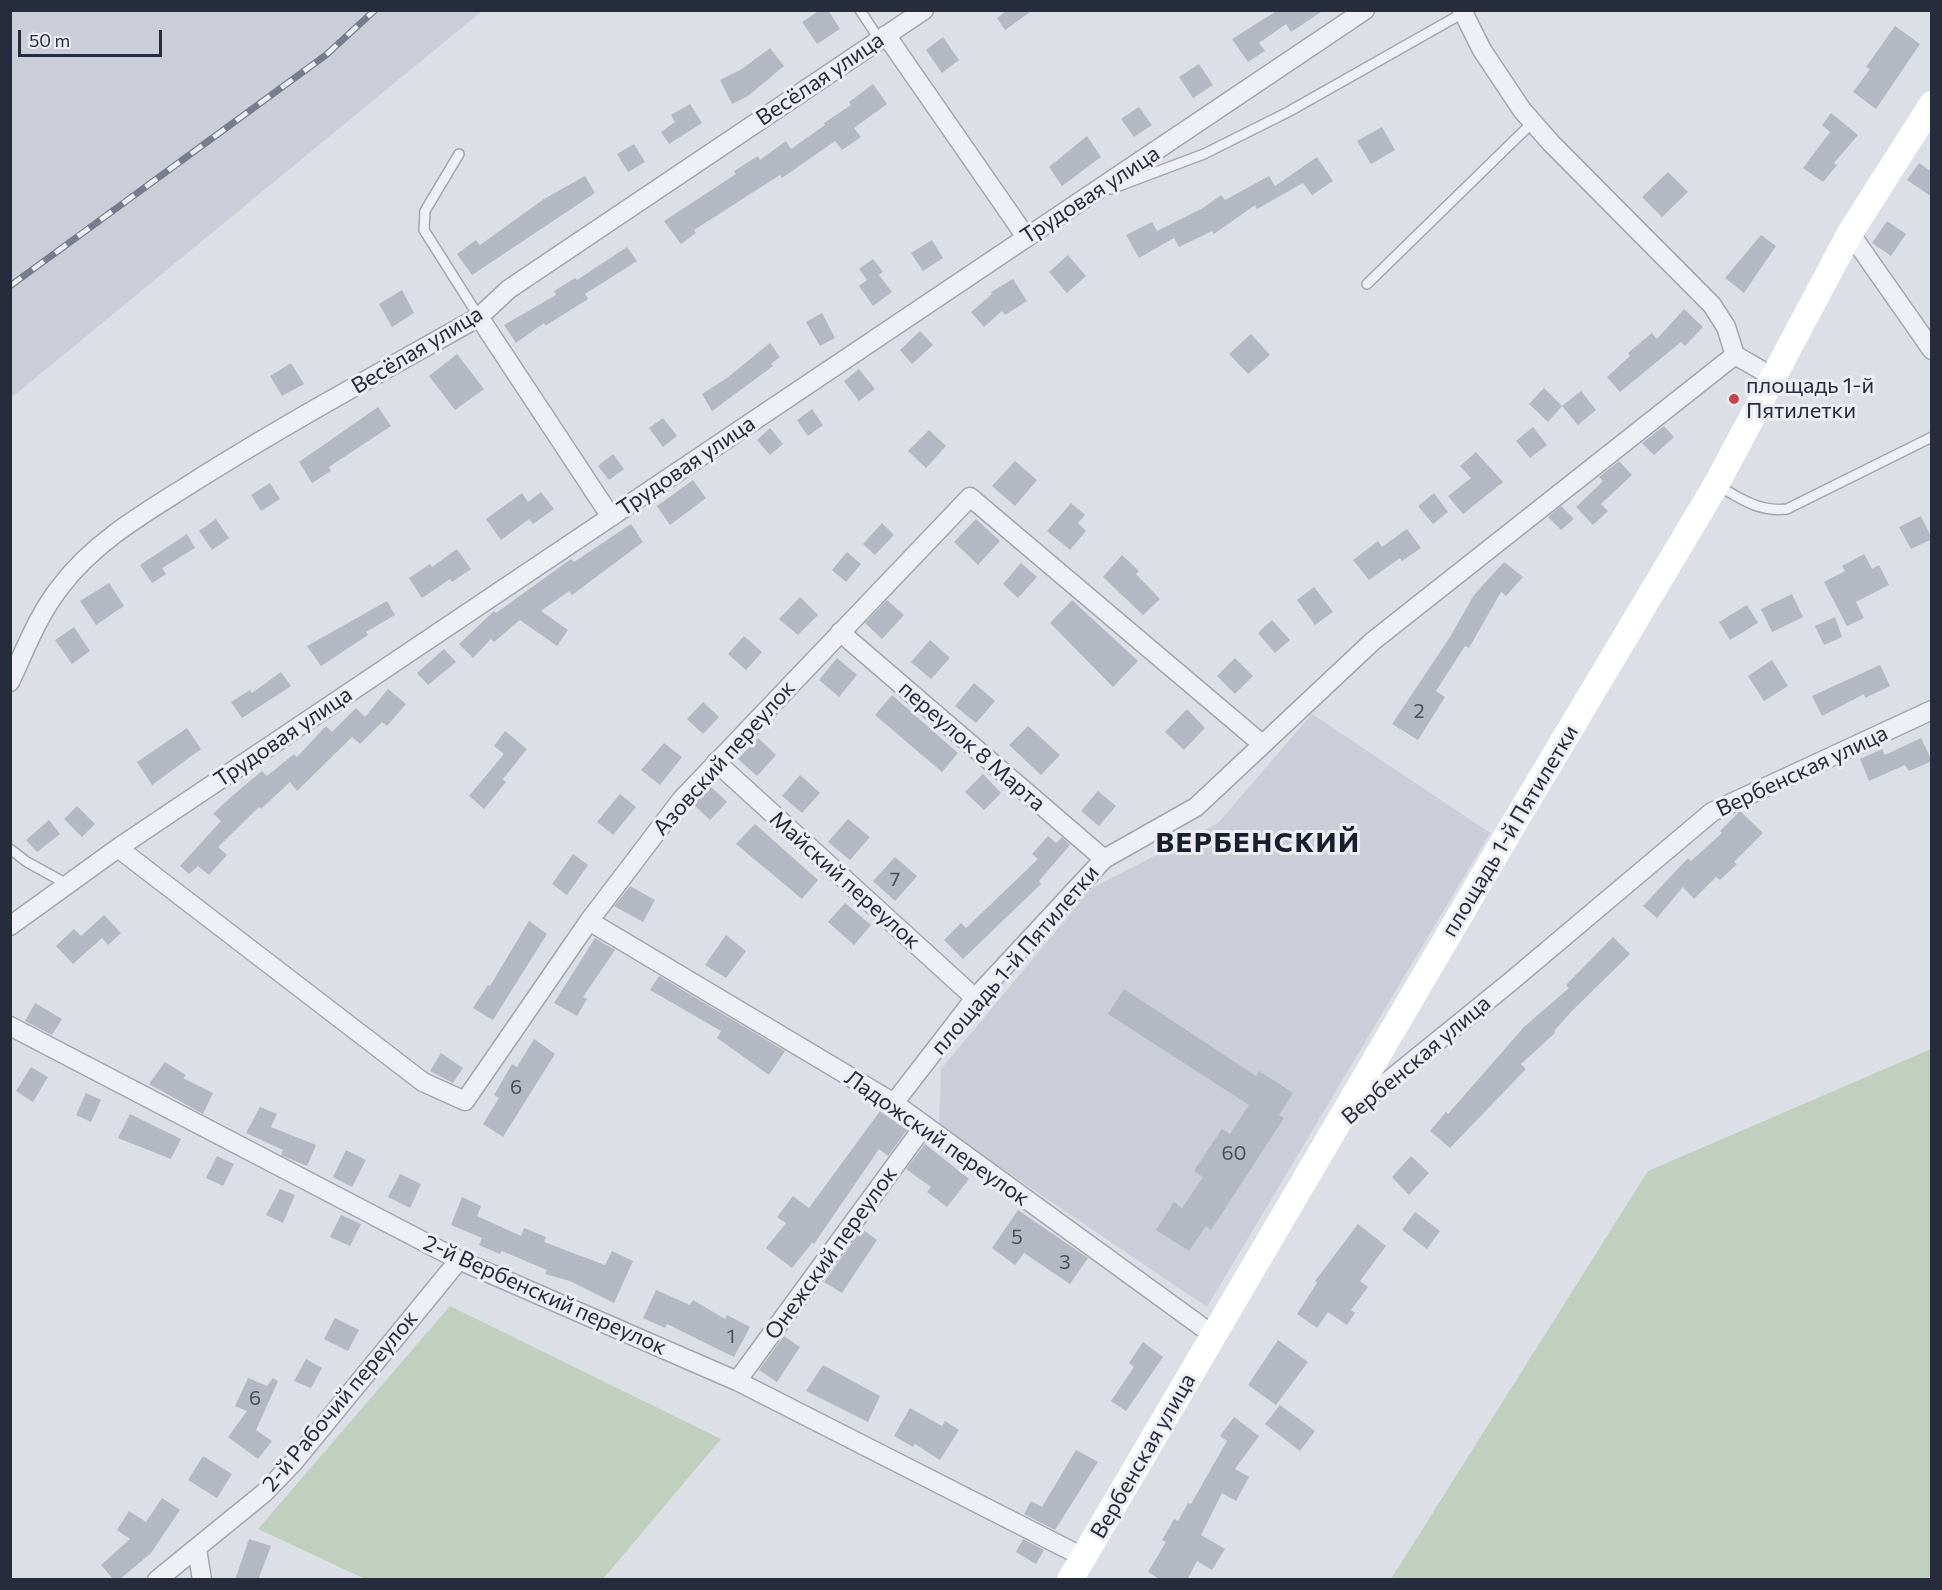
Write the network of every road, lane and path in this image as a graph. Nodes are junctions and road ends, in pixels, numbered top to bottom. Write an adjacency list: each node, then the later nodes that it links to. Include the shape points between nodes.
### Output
1 (860, 10): 5 (lane)
2 (924, 10): 5 (street, Весёлая улица)
3 (1365, 10): 9 (street, Трудовая улица)
4 (1465, 11): 7 (street, via 1502,83); 9 (lane, via 1288,112 1204,154)
5 (883, 37): 11 (street); 13 (street, Весёлая улица, via 509,289)
6 (1932, 104): 10 (main road, площадь 1-й Пятилетки)
7 (1533, 122): 12 (lane); 15 (street, via 1712,305 1726,327)
8 (459, 154): 13 (lane, via 425,212 424,230)
9 (1083, 199): 11 (street, Трудовая улица)
10 (1850, 232): 14 (street); 16 (main road, площадь 1-й Пятилетки)
11 (1026, 237): 19 (street, Трудовая улица)
12 (1367, 284)
13 (479, 317): 19 (street); 21 (street, Весёлая улица, via 239,453 137,518 89,554 59,587)
14 (1932, 350)
15 (1735, 355): 16 (street); 23 (street, площадь 1-й Пятилетки, via 1373,641)
16 (1773, 377): 18 (main road, площадь 1-й Пятилетки)
17 (1932, 437): 18 (lane, via 1787,509 1756,507)
18 (1716, 485): 34 (main road, площадь 1-й Пятилетки)
19 (611, 517): 25 (street, Трудовая улица)
20 (840, 632): 23 (street, Азовский переулок, via 970,497); 24 (street, Азовский переулок); 27 (street, переулок 8 Марта)
21 (10, 682)
22 (1932, 710): 34 (street, Вербенская улица, via 1712,812)
23 (1262, 744): 27 (street, площадь 1-й Пятилетки, via 1196,807)
24 (716, 762): 29 (street, Азовский переулок, via 681,800); 31 (street, Майский переулок)
25 (118, 848): 28 (street, Трудовая улица); 29 (street, Азовский переулок, via 423,1082 465,1101)
26 (10, 849): 28 (lane)
27 (1104, 859): 31 (street, площадь 1-й Пятилетки)
28 (67, 884): 30 (street, Трудовая улица)
29 (589, 921): 33 (street, Ладожский переулок)
30 (10, 926)
31 (975, 998): 33 (street, площадь 1-й Пятилетки)
32 (10, 1026): 36 (street, 2-й Вербенский переулок)
33 (894, 1103): 35 (street, Ладожский переулок)
34 (1339, 1120): 37 (main road, Вербенская улица)
35 (924, 1126): 37 (street, Ладожский переулок); 38 (street, Онежский переулок)
36 (459, 1260): 38 (street, 2-й Вербенский переулок); 39 (street, 2-й Рабочий переулок, via 293,1463)
37 (1214, 1335): 40 (main road, Вербенская улица)
38 (738, 1381): 40 (street, 2-й Вербенский переулок)
39 (197, 1550): 41 (street, 2-й Рабочий переулок); 42 (street)
40 (1083, 1557): 43 (main road, Вербенская улица)
41 (157, 1580)
42 (202, 1580)
43 (1070, 1580)

